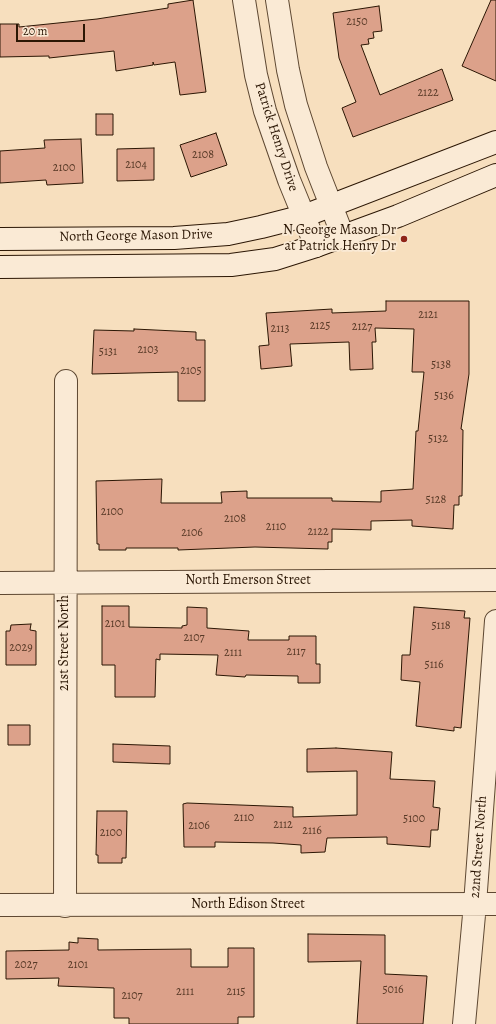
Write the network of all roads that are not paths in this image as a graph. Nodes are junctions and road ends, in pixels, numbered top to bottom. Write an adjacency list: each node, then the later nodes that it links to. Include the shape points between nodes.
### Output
1 (244, 0): 6 (street, Patrick Henry Drive, via 256,75 265,112)
2 (277, 0): 5 (street, Patrick Henry Drive, via 296,105)
3 (496, 142): 5 (street, North George Mason Drive)
4 (496, 175): 7 (street)
5 (331, 206): 6 (street, North George Mason Drive); 7 (street, Patrick Henry Drive)
6 (304, 216): 8 (street, North George Mason Drive, via 228,234 174,238); 9 (street, Patrick Henry Drive)
7 (343, 236): 9 (street)
8 (0, 238)
9 (316, 246): 10 (street, via 276,259 231,265)
10 (0, 267)
11 (66, 381): 14 (street, 21st Street North)
12 (496, 580): 14 (street, North Emerson Street)
13 (0, 583): 14 (street, North Emerson Street)
14 (65, 583): 18 (street, 21st Street North)
15 (496, 621): 16 (street, 22nd Street North)
16 (486, 904): 18 (street, North Edison Street); 19 (street, 22nd Street North)
17 (0, 905): 18 (street, North Edison Street)
18 (64, 906)
19 (464, 1024)

